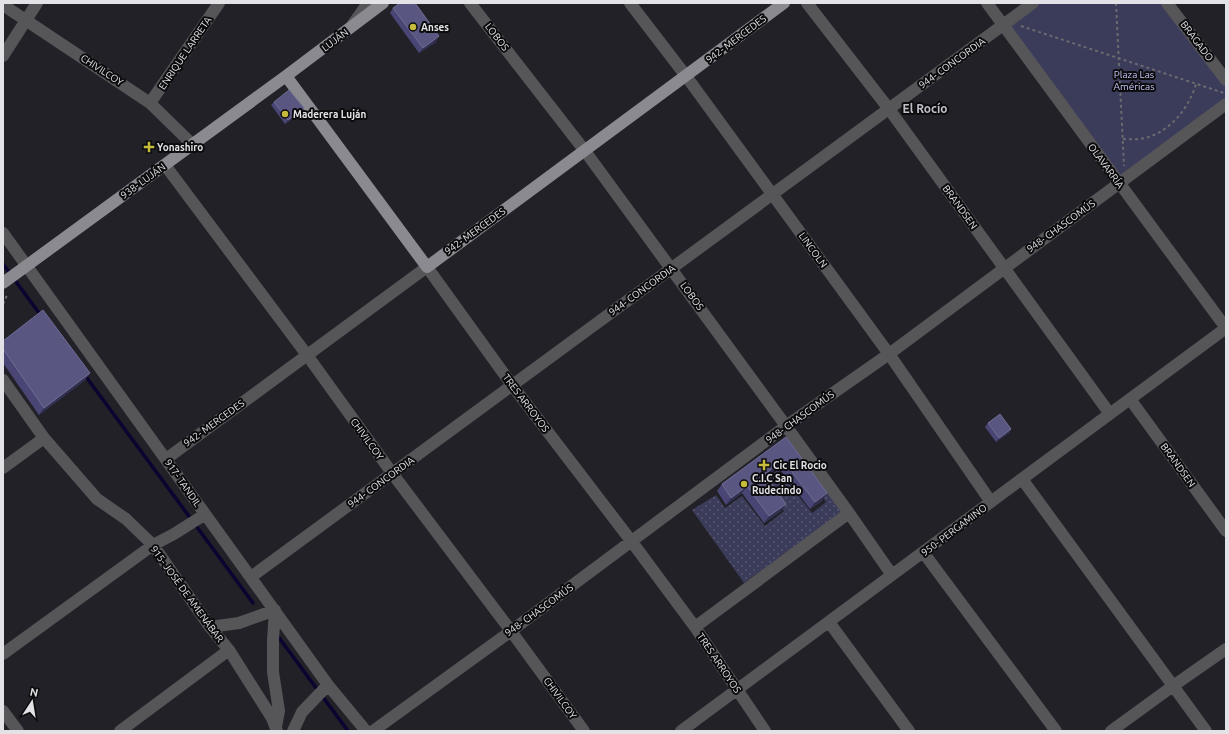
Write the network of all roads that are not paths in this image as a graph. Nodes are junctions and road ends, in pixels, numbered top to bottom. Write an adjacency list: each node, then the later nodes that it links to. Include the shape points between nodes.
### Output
1 (37, 3): 13 (street)
2 (219, 3): 20 (street, ENRIQUE LARRETA)
3 (368, 3): 15 (street)
4 (383, 3): 15 (main road, LUJÁN)
5 (470, 3): 24 (street, LOBOS)
6 (630, 3): 18 (street, LINCOLN)
7 (784, 3): 18 (main road, 942- MERCEDES)
8 (807, 3): 22 (street, BRANDSEN)
9 (987, 3): 14 (street, OLAVARRÍA)
10 (1033, 3): 14 (street, 944- CONCORDIA)
11 (1168, 3): 19 (street, BRAGADO)
12 (3, 6): 13 (street, CHIVILCOY)
13 (26, 21): 16 (street); 20 (street, CHIVILCOY)
14 (1006, 24): 22 (street, 944- CONCORDIA); 26 (street, OLAVARRÍA)
15 (350, 28): 17 (main road, LUJÁN)
16 (3, 56)
17 (286, 76): 23 (main road, 938- LUJÁN); 29 (main road, TRES ARROYOS)
18 (686, 76): 24 (main road, 942- MERCEDES); 27 (street, LINCOLN)
19 (1226, 80)
20 (150, 103): 23 (street, CHIVILCOY)
21 (1226, 104): 26 (street, 948- CHASCOMÚS)
22 (889, 109): 27 (street, 944- CONCORDIA); 30 (street, BRANDSEN)
23 (193, 145): 25 (main road, 938- LUJÁN)
24 (585, 151): 29 (main road, 942- MERCEDES); 32 (street, LOBOS)
25 (165, 165): 31 (main road, 938- LUJÁN); 36 (street, CHIVILCOY)
26 (1122, 182): 30 (street, 948- CHASCOMÚS); 34 (street, OLAVARRÍA)
27 (773, 195): 32 (street, 944- CONCORDIA); 35 (street, LINCOLN)
28 (3, 233): 31 (street, 917- TANDIL)
29 (427, 267): 36 (street, 942- MERCEDES); 38 (street, TRES ARROYOS)
30 (1004, 268): 35 (street, 948- CHASCOMÚS); 40 (street, BRANDSEN)
31 (23, 269): 33 (main road); 43 (street, 917- TANDIL)
32 (672, 269): 38 (street, 944- CONCORDIA); 41 (street, LOBOS)
33 (3, 283)
34 (1226, 328): 39 (street, 950- PERGAMINO)
35 (890, 354): 41 (street, 948- CHASCOMÚS); 47 (street, LINCOLN)
36 (307, 355): 43 (street, 942- MERCEDES); 45 (street, CHIVILCOY)
37 (3, 380): 42 (street, 915- JOSÉ DE AMENÁBAR)
38 (512, 385): 45 (street, 944- CONCORDIA); 51 (street, TRES ARROYOS)
39 (1130, 399): 40 (street, 950- PERGAMINO); 50 (street, BRANDSEN)
40 (1110, 414): 46 (street, 950- PERGAMINO)
41 (786, 426): 48 (street, LOBOS); 51 (street, 948- CHASCOMÚS)
42 (44, 438): 44 (street); 52 (street, 915- JOSÉ DE AMENÁBAR, via 97,499 126,520)
43 (166, 459): 49 (street, 917- TANDIL)
44 (3, 468)
45 (392, 474): 55 (street, 944- CONCORDIA); 60 (street, CHIVILCOY)
46 (1022, 479): 47 (street, 950- PERGAMINO); 64 (street)
47 (991, 502): 53 (street, 950- PERGAMINO)
48 (849, 513): 54 (street, LOBOS); 59 (street)
49 (197, 519): 52 (street); 55 (street, 917- TANDIL)
50 (1226, 531)
51 (632, 542): 59 (street, TRES ARROYOS); 60 (street, 948- CHASCOMÚS)
52 (153, 545): 58 (street, 915- JOSÉ DE AMENÁBAR); 63 (street)
53 (923, 552): 54 (street, 950- PERGAMINO); 78 (street)
54 (892, 575): 57 (street, 950- PERGAMINO)
55 (251, 577): 56 (street, 917- TANDIL)
56 (275, 610): 58 (street, via 239,623); 66 (street, 917- TANDIL); 68 (street, via 273,672 279,711)
57 (829, 622): 65 (street, 950- PERGAMINO); 77 (street)
58 (210, 626): 62 (street, 915- JOSÉ DE AMENÁBAR)
59 (695, 627): 65 (street, TRES ARROYOS)
60 (511, 631): 73 (street, 948- CHASCOMÚS); 74 (street, CHIVILCOY)
61 (1226, 649): 64 (street)
62 (229, 650): 68 (street, 915- JOSÉ DE AMENÁBAR, via 272,718); 70 (street)
63 (3, 654)
64 (1173, 686): 79 (street); 80 (street)
65 (737, 689): 75 (street, 950- PERGAMINO); 76 (street, TRES ARROYOS)
66 (323, 691): 71 (street, via 302,712); 72 (street, 917- TANDIL)
67 (3, 711): 69 (street)
68 (276, 729)
69 (18, 731)
70 (120, 731)
71 (293, 731)
72 (366, 731)
73 (374, 731)
74 (584, 731)
75 (681, 731)
76 (765, 731)
77 (909, 731)
78 (1056, 731)
79 (1111, 731)
80 (1206, 731)

